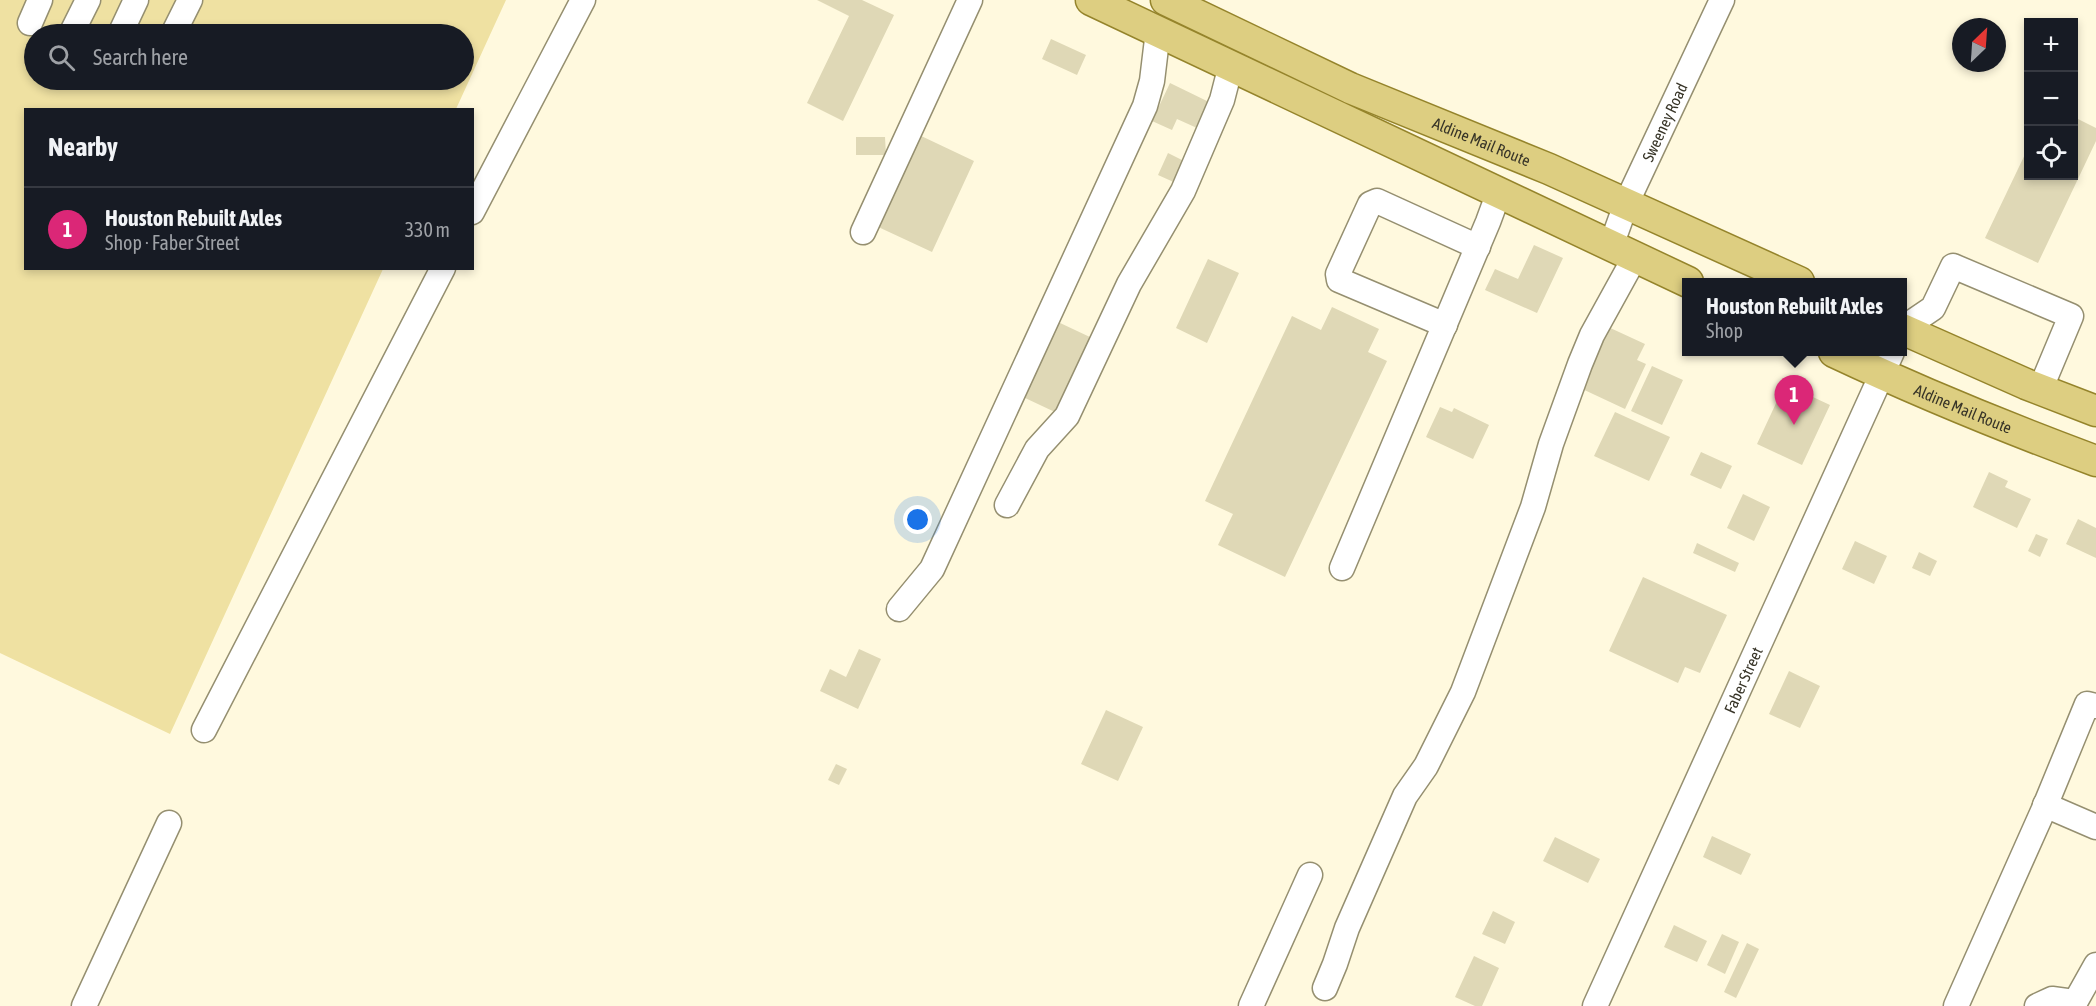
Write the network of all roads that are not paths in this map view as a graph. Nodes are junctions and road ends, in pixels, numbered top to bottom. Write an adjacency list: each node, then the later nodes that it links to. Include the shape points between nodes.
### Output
1 (40, 0): 10 (street)
2 (88, 0): 11 (street)
3 (136, 0): 12 (street)
4 (190, 0): 13 (street)
5 (583, 0): 20 (street)
6 (970, 0): 21 (street)
7 (1091, 0): 14 (main road)
8 (1166, 0): 15 (main road, Aldine Mail Route)
9 (1722, 0): 19 (street, Sweeney Road)
10 (30, 23)
11 (76, 24)
12 (125, 24)
13 (178, 24)
14 (1158, 32): 16 (main road); 37 (street, via 1145,106 932,569)
15 (1242, 35): 16 (main road); 17 (main road, Aldine Mail Route, via 1350,88)
16 (1231, 65): 18 (main road); 35 (street, via 1222,100 1183,191 1129,284 1067,416 1037,449)
17 (1513, 154): 18 (main road); 19 (main road, Aldine Mail Route)
18 (1499, 192): 22 (street); 23 (main road)
19 (1626, 204): 23 (street, Sweeney Road); 25 (main road, Aldine Mail Route)
20 (474, 208)
21 (863, 232)
22 (1478, 246): 27 (street); 27 (street, via 1377,201 1370,204 1338,274 1339,280)
23 (1623, 252): 26 (main road); 45 (street, Sweeney Road, via 1463,692 1426,766 1405,796)
24 (442, 270): 39 (street)
25 (1790, 278)
26 (1682, 279)
27 (1445, 325): 36 (street)
28 (1907, 326): 32 (street, via 1933,308 1953,266 2071,316)
29 (1907, 331): 32 (main road)
30 (1856, 356): 31 (main road, Aldine Mail Route)
31 (1887, 363): 34 (main road, Aldine Mail Route); 49 (street, Faber Street)
32 (2040, 390): 33 (main road)
33 (2096, 411)
34 (2096, 460)
35 (1007, 505)
36 (1342, 568)
37 (899, 609)
38 (2096, 706): 40 (street, via 2087,704)
39 (204, 730)
40 (2045, 805): 42 (street); 50 (street)
41 (169, 823): 47 (street)
42 (2096, 826)
43 (1310, 875): 48 (street)
44 (2096, 965): 46 (street)
45 (1325, 988)
46 (2074, 1004): 51 (street, via 2052,999)
47 (84, 1006)
48 (1251, 1006)
49 (1595, 1006)
50 (1956, 1006)
51 (2037, 1006)

